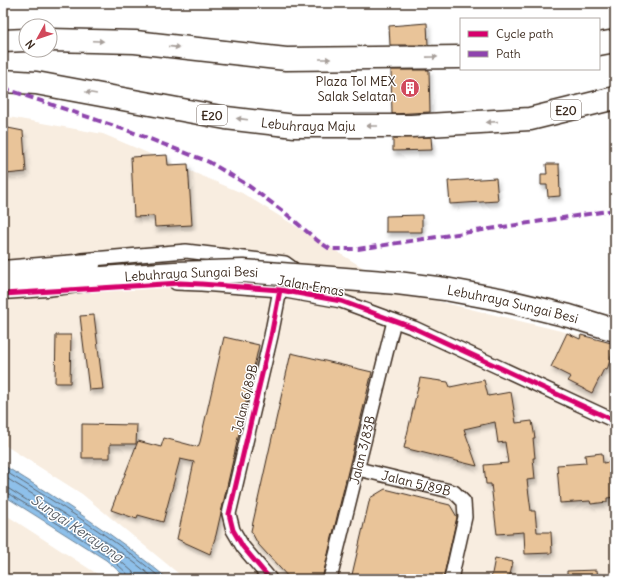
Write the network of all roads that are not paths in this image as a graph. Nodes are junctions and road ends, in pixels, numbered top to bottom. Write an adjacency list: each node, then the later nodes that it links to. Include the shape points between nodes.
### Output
1 (18, 40): 3 (highway)
2 (58, 40): 6 (highway, one-way to 6, via 135,42 286,59)
3 (3, 41)
4 (615, 41): 5 (highway)
5 (600, 44)
6 (460, 57)
7 (3, 81): 8 (highway, Lebuhraya Maju / E20, one-way to 7, via 530,119 411,126 294,126 226,118 36,83)
8 (615, 98)
9 (3, 267): 14 (street, Jalan Emas, via 186,251 285,263)
10 (3, 272): 15 (highway, Lebuhraya Sungai Besi, bridge, via 225,256 462,284 533,295)
11 (3, 288): 17 (highway, Lebuhraya Sungai Besi, bridge, via 102,278 242,271 445,289 499,299)
12 (280, 290): 13 (street, Jalan Emas, via 180,283); 14 (street, Jalan Emas); 20 (street, Jalan 6/89B, via 229,514 233,530)
13 (3, 294)
14 (341, 301): 16 (street, Jalan Emas)
15 (615, 316)
16 (394, 321): 18 (street, Jalan Emas); 19 (street, Jalan 3/83B)
17 (615, 330)
18 (615, 420)
19 (358, 469): 21 (street, Jalan 3/83B); 22 (street, Jalan 5/89B, via 454,492 464,502 465,517)
20 (270, 579)
21 (330, 579)
22 (451, 579)

